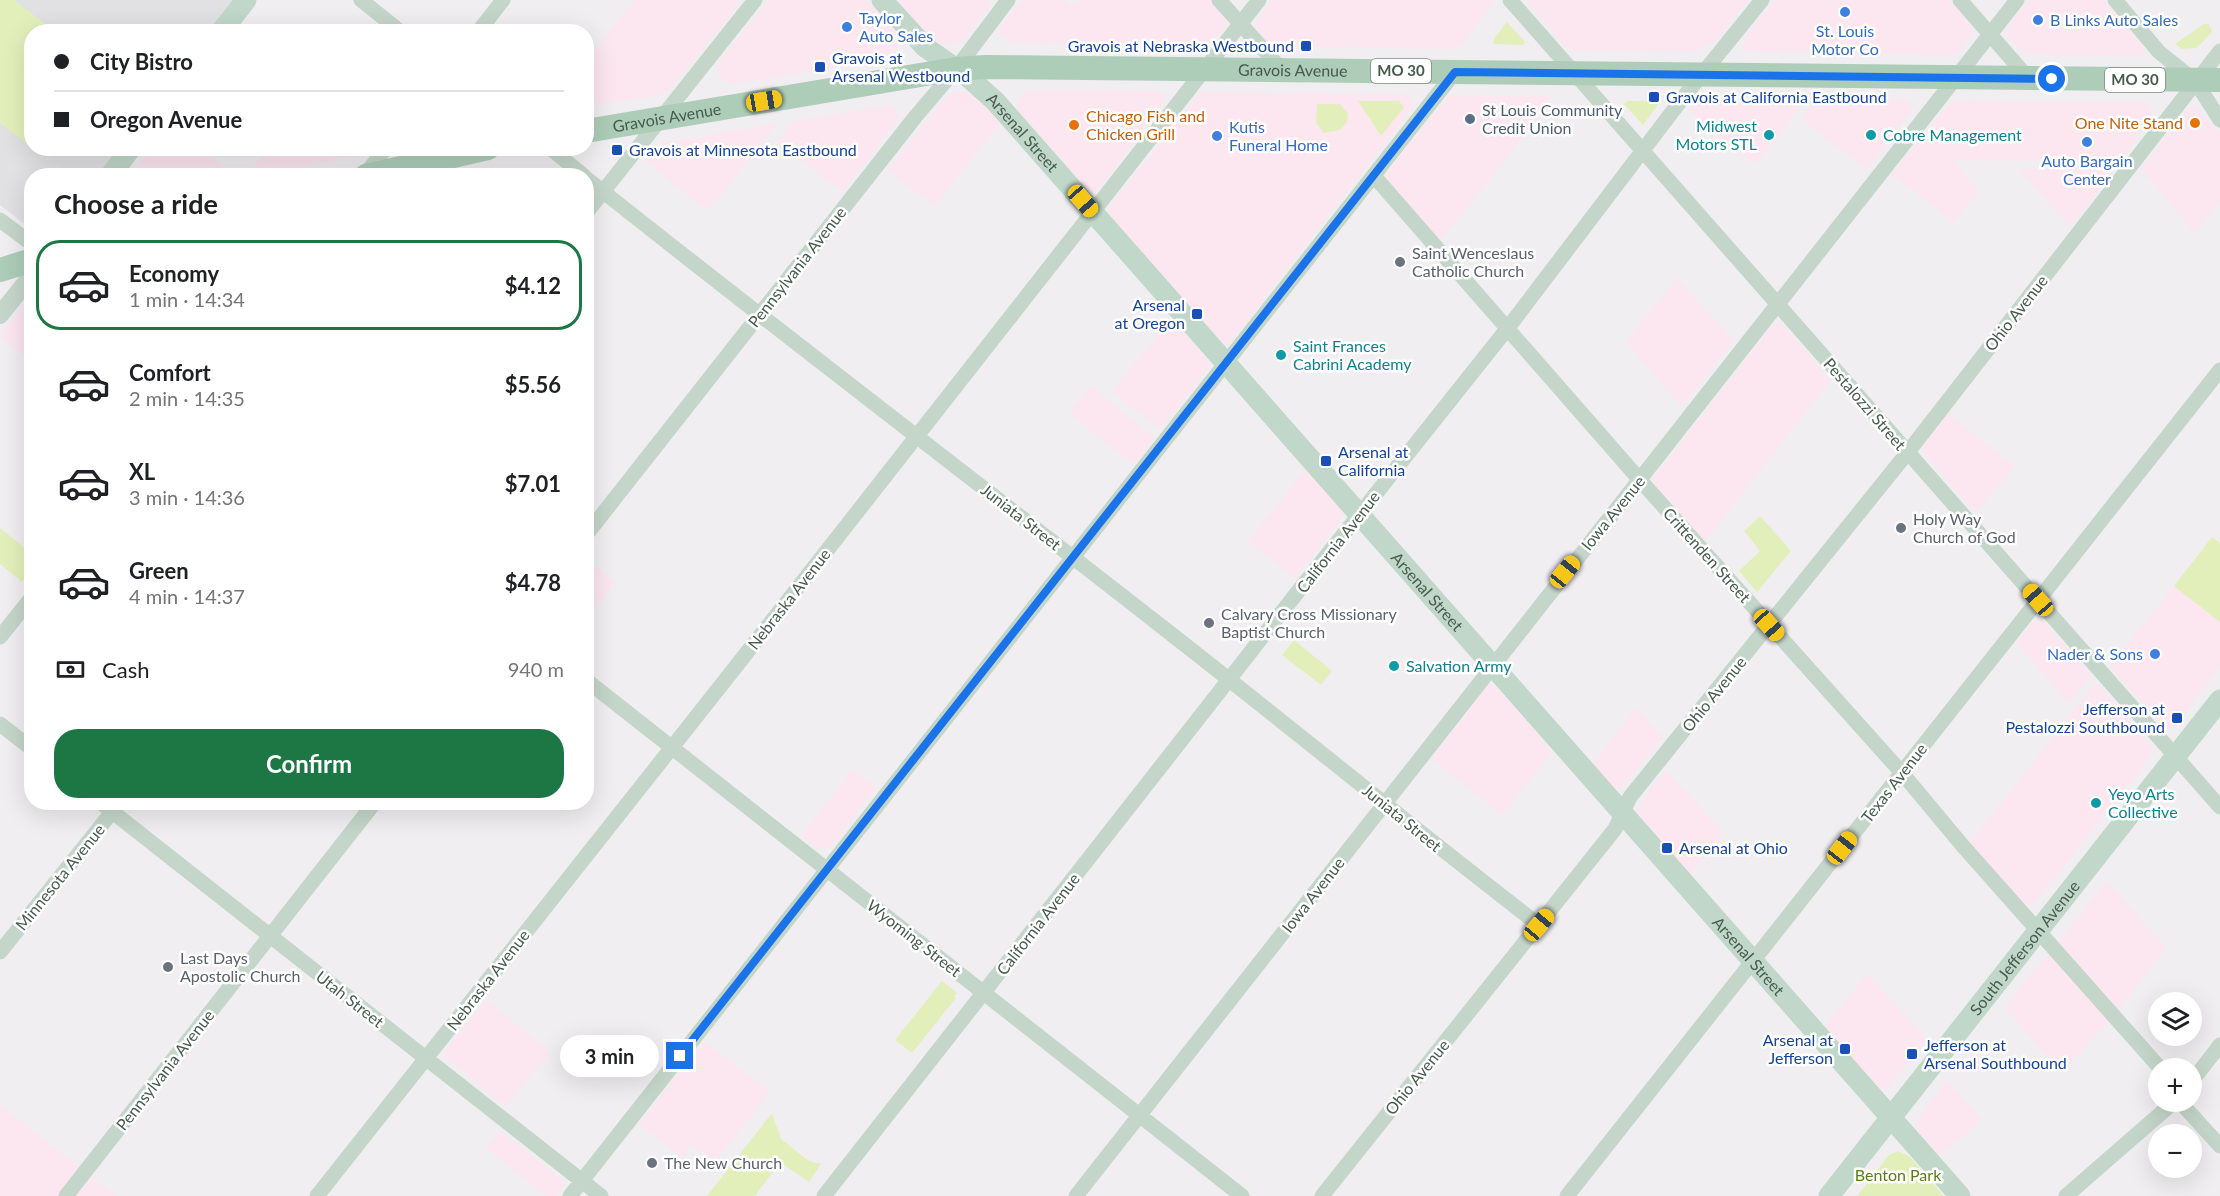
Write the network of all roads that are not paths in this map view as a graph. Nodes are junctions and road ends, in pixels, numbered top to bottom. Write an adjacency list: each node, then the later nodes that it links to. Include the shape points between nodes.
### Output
1 (246, 0): 15 (main road)
2 (361, 0): 16 (street)
3 (502, 0): 17 (street)
4 (755, 0): 30 (street)
5 (882, 0): 20 (main road, Arsenal Street, via 925,47)
6 (1008, 0): 20 (street, Pennsylvania Avenue)
7 (1219, 0): 14 (street)
8 (1258, 0): 14 (street, Nebraska Avenue)
9 (1511, 0): 24 (street, Pestalozzi Street)
10 (1762, 0): 25 (street, California Avenue)
11 (1960, 0): 18 (street)
12 (2017, 0): 18 (street, Iowa Avenue)
13 (2115, 0): 29 (street, via 2159,52)
14 (1240, 23): 21 (street, Nebraska Avenue); 22 (street)
15 (227, 24)
16 (391, 24)
17 (484, 24)
18 (1991, 34): 26 (street, Iowa Avenue); 27 (street)
19 (2220, 51): 29 (street, Ohio Avenue)
20 (956, 69): 21 (main road, Gravois Avenue / MO 30); 30 (main road, Gravois Avenue / MO 30); 42 (main road, Arsenal Street, via 995,101); 50 (street, Pennsylvania Avenue)
21 (1206, 69): 22 (main road, Gravois Avenue / MO 30); 42 (street, Nebraska Avenue)
22 (1281, 70): 23 (main road, Gravois Avenue / MO 30)
23 (1455, 72): 24 (main road, Gravois Avenue / MO 30); 38 (street)
24 (1575, 73): 25 (main road, Gravois Avenue / MO 30); 33 (street, Pestalozzi Street)
25 (1702, 75): 26 (main road, Gravois Avenue / MO 30); 33 (street, California Avenue)
26 (1956, 78): 27 (main road, Gravois Avenue / MO 30); 48 (street, Iowa Avenue)
27 (2030, 79): 29 (main road, Gravois Avenue / MO 30)
28 (2220, 80): 29 (main road, Gravois Avenue / MO 30)
29 (2196, 81): 31 (street); 55 (street, Ohio Avenue)
30 (661, 118): 32 (main road, Gravois Avenue / MO 30); 40 (street)
31 (2220, 120)
32 (594, 130)
33 (1643, 150): 48 (street, Pestalozzi Street); 51 (street, California Avenue)
34 (453, 156): 36 (main road)
35 (560, 156): 37 (street, Juniata Street)
36 (400, 168)
37 (575, 168)
38 (1374, 176): 51 (street, Crittenden Street); 52 (street)
39 (594, 183): 40 (street, Juniata Street)
40 (604, 191): 41 (street); 50 (street, Juniata Street)
41 (594, 203)
42 (1092, 211): 52 (main road, Arsenal Street); 54 (street, Nebraska Avenue)
43 (0, 220): 44 (street)
44 (24, 238)
45 (24, 262): 46 (main road)
46 (0, 270)
47 (24, 285): 49 (street)
48 (1778, 305): 55 (street, Pestalozzi Street); 56 (street, Iowa Avenue)
49 (0, 315)
50 (759, 315): 54 (street, Juniata Street); 58 (street, Pennsylvania Avenue)
51 (1507, 329): 56 (street, Crittenden Street); 57 (street, California Avenue)
52 (1226, 363): 57 (main road, Arsenal Street); 59 (street)
53 (2220, 370): 60 (street, Texas Avenue)
54 (916, 435): 59 (street, Juniata Street); 70 (street, Nebraska Avenue)
55 (1908, 452): 60 (street, Pestalozzi Street); 62 (street, Ohio Avenue)
56 (1639, 479): 62 (street, Crittenden Street); 64 (street, Iowa Avenue)
57 (1359, 514): 64 (main road, Arsenal Street); 65 (street, California Avenue)
58 (594, 525)
59 (1073, 558): 65 (street, Juniata Street); 79 (street)
60 (2038, 600): 71 (street, Pestalozzi Street); 72 (street, Texas Avenue)
61 (24, 607): 63 (street)
62 (1769, 625): 72 (street, Crittenden Street); 78 (street, Ohio Avenue, via 1630,797)
63 (0, 637)
64 (1492, 665): 73 (street, Iowa Avenue); 78 (main road, Arsenal Street)
65 (1230, 680): 73 (street, Juniata Street); 85 (street, California Avenue)
66 (594, 686): 70 (street, Wyoming Street)
67 (2220, 700): 71 (main road, South Jefferson Avenue)
68 (0, 724): 69 (street)
69 (24, 743)
70 (672, 746): 79 (street, Wyoming Street); 88 (street, Nebraska Avenue)
71 (2176, 758): 74 (street, Pestalozzi Street); 81 (main road, South Jefferson Avenue)
72 (1902, 773): 81 (street, Crittenden Street); 84 (street, Texas Avenue)
73 (1384, 804): 80 (street, Juniata Street); 92 (street, Iowa Avenue)
74 (2220, 807)
75 (114, 810): 83 (street, Minnesota Avenue)
76 (120, 810): 82 (street, Utah Street)
77 (369, 810): 82 (street, Pennsylvania Avenue)
78 (1623, 813): 80 (street, Ohio Avenue, via 1615,829); 84 (main road, Arsenal Street)
79 (827, 870): 85 (street, Wyoming Street); 95 (street)
80 (1539, 925): 103 (street, Ohio Avenue)
81 (2039, 930): 87 (street, Crittenden Street); 93 (main road, South Jefferson Avenue)
82 (270, 936): 88 (street, Utah Street); 96 (street, Pennsylvania Avenue)
83 (0, 952)
84 (1753, 961): 93 (main road, Arsenal Street); 104 (street, Texas Avenue)
85 (984, 993): 92 (street, Wyoming Street); 100 (street, California Avenue)
86 (2220, 1045): 89 (street)
87 (2151, 1058)
88 (426, 1059): 95 (street, Utah Street); 97 (street, Nebraska Avenue)
89 (2202, 1068)
90 (2164, 1112): 107 (street)
91 (2188, 1112): 94 (street)
92 (1140, 1115): 101 (street, Iowa Avenue); 102 (street, Wyoming Street)
93 (1892, 1117): 105 (main road, South Jefferson Avenue); 106 (main road, Arsenal Street)
94 (2220, 1146)
95 (582, 1181): 98 (street); 99 (street, Utah Street)
96 (66, 1196)
97 (317, 1196)
98 (570, 1196)
99 (601, 1196)
100 (824, 1196)
101 (1076, 1196)
102 (1242, 1196)
103 (1322, 1196)
104 (1567, 1196)
105 (1829, 1196)
106 (1960, 1196)
107 (2066, 1196)

